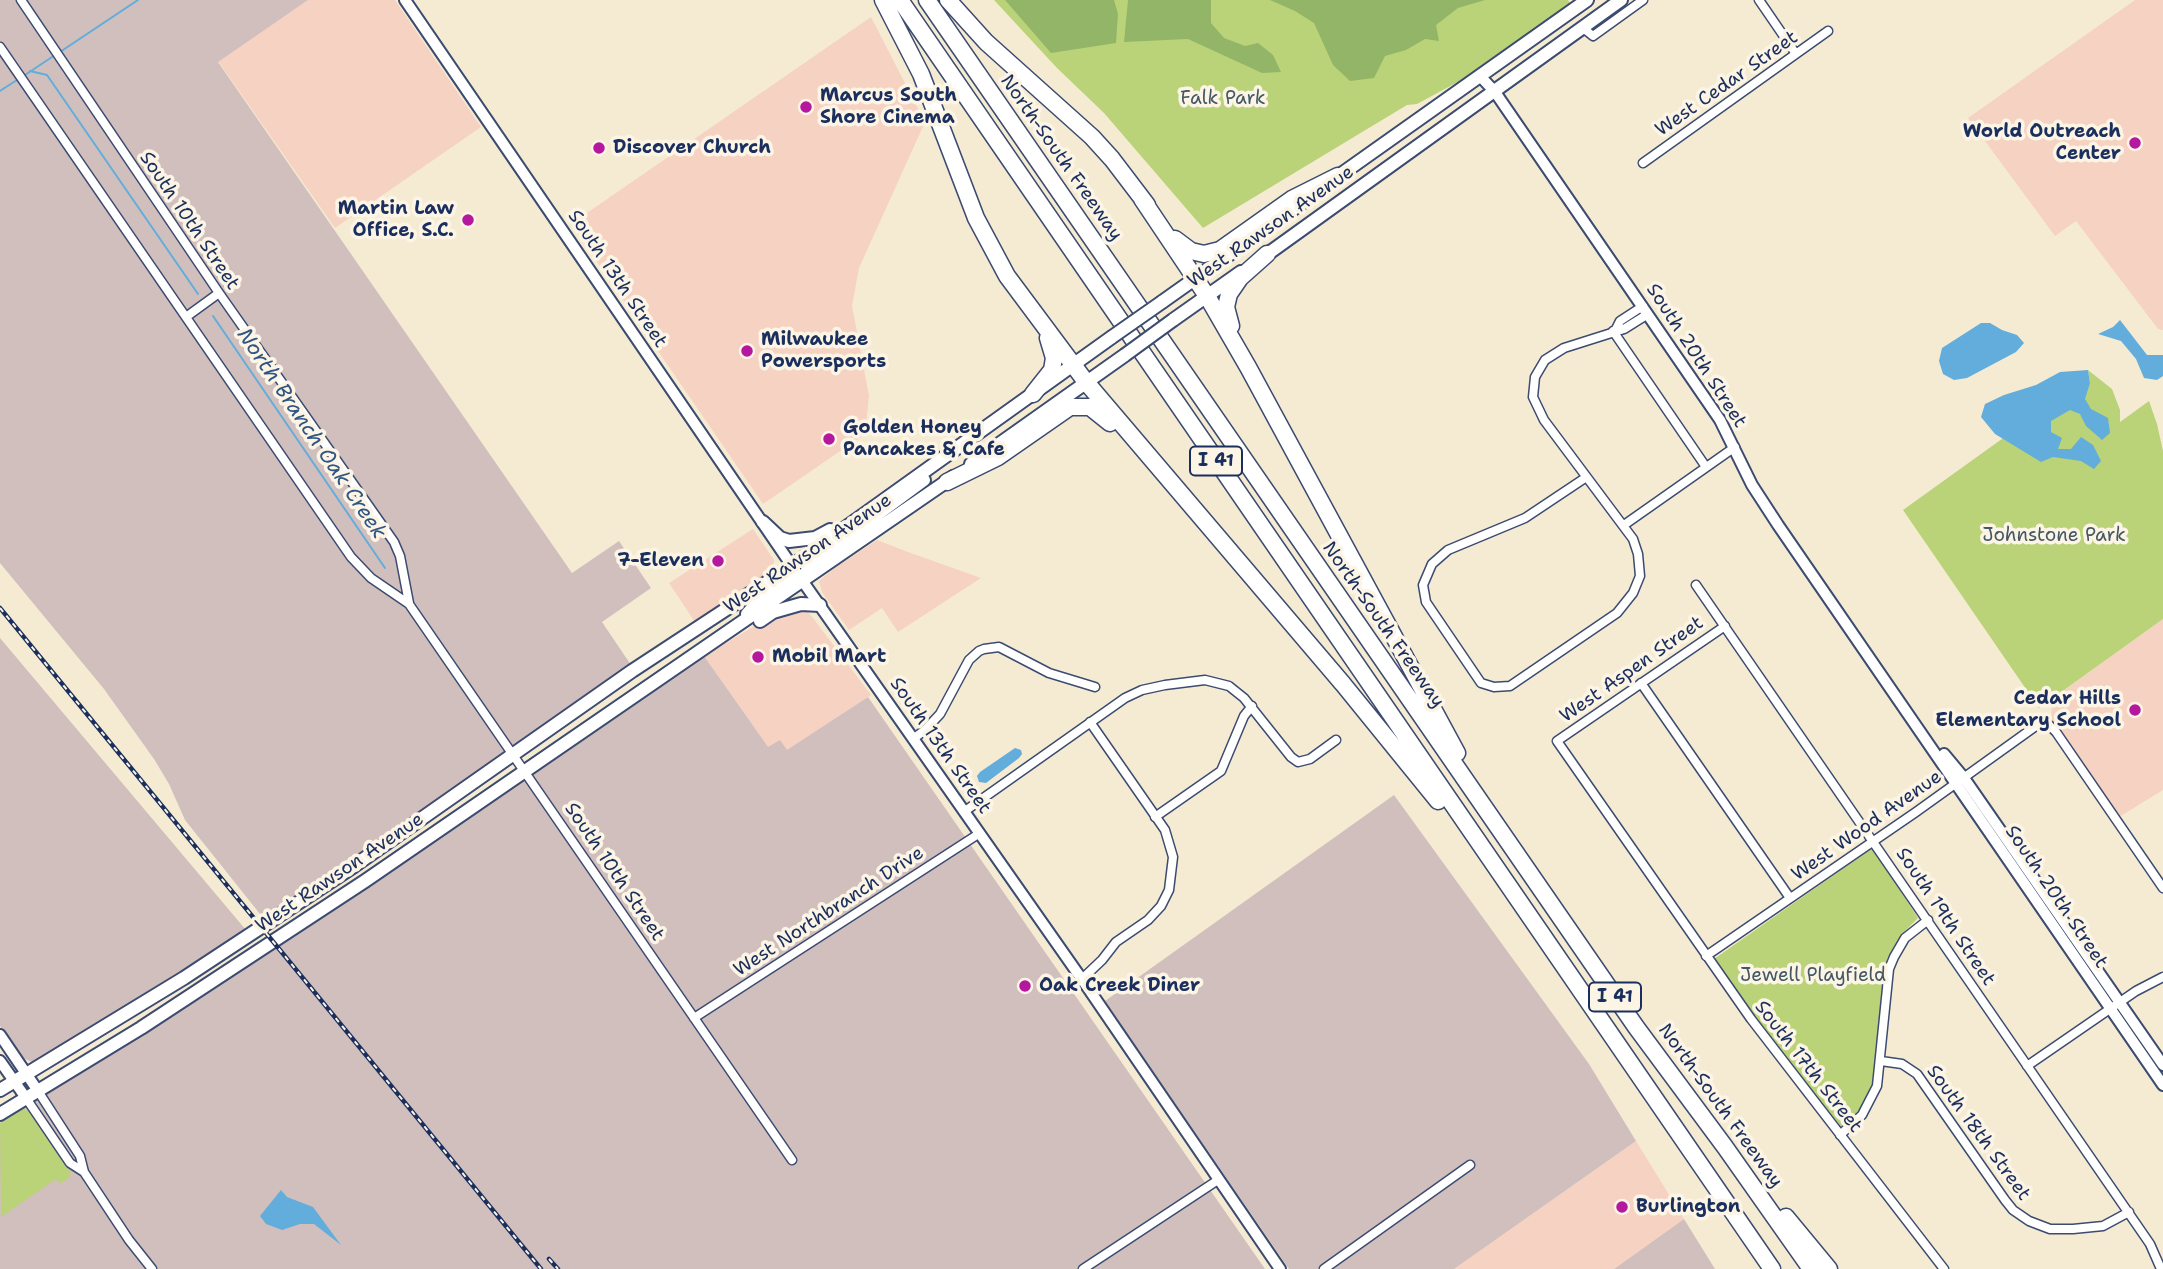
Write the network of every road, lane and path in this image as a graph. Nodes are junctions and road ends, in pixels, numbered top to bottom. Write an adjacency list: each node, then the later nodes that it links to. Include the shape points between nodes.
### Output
1 (21, 0): 22 (street, South 10th Street)
2 (405, 0): 38 (street, South 13th Street)
3 (883, 0): 26 (highway, via 921,74 986,238)
4 (900, 0): 69 (highway, I 41)
5 (927, 0): 65 (highway, North-South Freeway / I 41)
6 (948, 0): 19 (highway, via 986,42 1092,137)
7 (1587, 0): 15 (main road, West Rawson Avenue)
8 (1621, 0): 11 (main road, West Rawson Avenue)
9 (1643, 0): 11 (street, via 1593,36)
10 (1759, 0): 14 (street)
11 (1583, 28): 16 (main road, West Rawson Avenue)
12 (1828, 31): 14 (street, West Cedar Street)
13 (0, 47): 25 (street, South 10th Street)
14 (1796, 54): 17 (street, West Cedar Street)
15 (1480, 76): 16 (street, South 20th Street); 18 (main road, West Rawson Avenue)
16 (1495, 92): 20 (main road, West Rawson Avenue); 24 (street, South 20th Street)
17 (1643, 163)
18 (1338, 176): 19 (highway, via 1209,253 1180,244); 21 (main road, West Rawson Avenue)
19 (1142, 199): 21 (highway)
20 (1267, 254): 23 (main road, West Rawson Avenue); 29 (highway, via 1240,278 1226,300 1227,316)
21 (1196, 279): 23 (highway); 28 (main road, West Rawson Avenue, bridge)
22 (219, 293): 25 (street); 43 (street, South 10th Street, via 394,542)
23 (1207, 296): 29 (highway); 30 (main road, West Rawson Avenue, bridge)
24 (1645, 310): 27 (street, via 1624,329); 32 (street, South 20th Street)
25 (186, 317): 43 (street, South 10th Street, via 351,557 371,578)
26 (1041, 323): 28 (highway); 31 (highway, via 1054,364)
27 (1614, 331): 34 (street); 36 (street, via 1564,348 1545,360 1535,377 1533,397 1544,420)
28 (1073, 365): 30 (highway); 31 (main road, West Rawson Avenue)
29 (1248, 367): 65 (highway)
30 (1086, 382): 35 (highway); 37 (main road, West Rawson Avenue)
31 (1033, 394): 33 (main road, West Rawson Avenue)
32 (1735, 447): 34 (street); 60 (street, South 20th Street, via 1765,505)
33 (950, 453): 38 (main road, via 897,481 820,536 789,541); 40 (main road, West Rawson Avenue); 41 (main road, via 911,492 809,565)
34 (1706, 467): 39 (street)
35 (1161, 472): 37 (highway, via 1102,415 1090,407 1076,406 998,457); 69 (highway, via 1385,734)
36 (1585, 478): 39 (street); 39 (street, via 1525,518 1448,550 1432,564 1423,584 1426,602 1480,682 1510,686 1617,613 1640,576 1638,554)
37 (947, 482): 41 (main road, West Rawson Avenue)
38 (763, 522): 40 (street, South 13th Street)
39 (1624, 525)
40 (792, 566): 41 (street, South 13th Street); 45 (main road, via 790,580 758,602); 47 (main road, West Rawson Avenue)
41 (803, 581): 44 (street, South 13th Street); 45 (main road, West Rawson Avenue)
42 (1696, 585): 46 (street, South 19th Street)
43 (409, 604): 58 (street, South 10th Street)
44 (820, 605): 48 (main road, via 807,603 773,612 744,631); 55 (street, South 13th Street)
45 (739, 625): 48 (main road, West Rawson Avenue)
46 (1725, 626): 50 (street, West Aspen Street); 64 (street, South 19th Street)
47 (696, 629): 48 (main road); 49 (main road, West Rawson Avenue)
48 (711, 644): 51 (main road, West Rawson Avenue)
49 (634, 670): 51 (main road); 58 (main road, West Rawson Avenue)
50 (1641, 683): 57 (street, West Aspen Street); 67 (street)
51 (645, 687): 59 (main road, West Rawson Avenue)
52 (1095, 687): 55 (street, via 1049,673 999,647 984,649 969,660 935,720)
53 (1252, 706): 54 (street, via 1221,682 1205,680 1133,693); 56 (street, via 1294,761 1310,759); 62 (street, via 1221,771)
54 (1090, 722): 61 (street); 62 (street)
55 (913, 739): 61 (street, South 13th Street)
56 (1336, 740)
57 (1557, 741): 70 (street, South 17th Street)
58 (513, 753): 59 (street, South 10th Street); 80 (main road, West Rawson Avenue, via 253,933)
59 (524, 770): 74 (street, South 10th Street); 84 (main road, West Rawson Avenue, via 365,881)
60 (1960, 781): 64 (street, West Wood Avenue); 66 (street, West Wood Avenue, via 2045,723 2056,732); 73 (street, South 20th Street)
61 (965, 811): 63 (street, South 13th Street)
62 (1155, 817): 72 (street, via 1169,840 1169,890 1148,920 1116,942)
63 (980, 832): 72 (street, South 13th Street); 74 (street, West Northbranch Drive)
64 (1874, 841): 67 (street, West Wood Avenue); 68 (street, South 19th Street)
65 (1510, 845): 88 (highway, North-South Freeway / I 41)
66 (2163, 888)
67 (1790, 898): 70 (street, West Wood Avenue)
68 (1928, 920): 77 (street, via 1905,938 1894,957); 79 (street, South 19th Street)
69 (1532, 921): 94 (highway, I 41)
70 (1706, 956): 87 (street, South 17th Street)
71 (2163, 977): 73 (street)
72 (1082, 979): 92 (street, South 13th Street)
73 (2115, 1006): 78 (street, South 20th Street); 79 (street); 82 (street, South 20th Street)
74 (694, 1018): 89 (street, South 10th Street)
75 (0, 1035): 80 (street)
76 (0, 1061): 81 (street)
77 (1881, 1061): 87 (street, via 1869,1106); 93 (street, South 18th Street, via 1902,1064 1917,1074 2004,1200 2029,1221 2050,1229 2073,1230 2103,1226)
78 (2163, 1065)
79 (2027, 1066): 93 (street, South 19th Street)
80 (26, 1074): 81 (main road, West Rawson Avenue); 84 (street)
81 (14, 1082): 83 (main road, West Rawson Avenue); 85 (street)
82 (2163, 1085)
83 (0, 1090)
84 (38, 1091): 85 (main road, West Rawson Avenue); 91 (street, via 80,1156)
85 (26, 1098): 86 (main road, West Rawson Avenue); 91 (street, via 70,1163)
86 (0, 1114)
87 (1840, 1135): 103 (street, South 17th Street)
88 (1725, 1146): 101 (highway, North-South Freeway / I 41); 102 (highway)
89 (792, 1160)
90 (1470, 1165): 98 (street)
91 (84, 1172): 95 (street)
92 (1218, 1180): 96 (street); 97 (street, South 13th Street)
93 (2129, 1212): 104 (street, South 19th Street)
94 (1734, 1215): 99 (highway); 100 (highway, I 41)
95 (152, 1269)
96 (1083, 1269)
97 (1280, 1269)
98 (1324, 1269)
99 (1765, 1269)
100 (1772, 1269)
101 (1811, 1269)
102 (1829, 1269)
103 (1944, 1269)
104 (2161, 1269)

